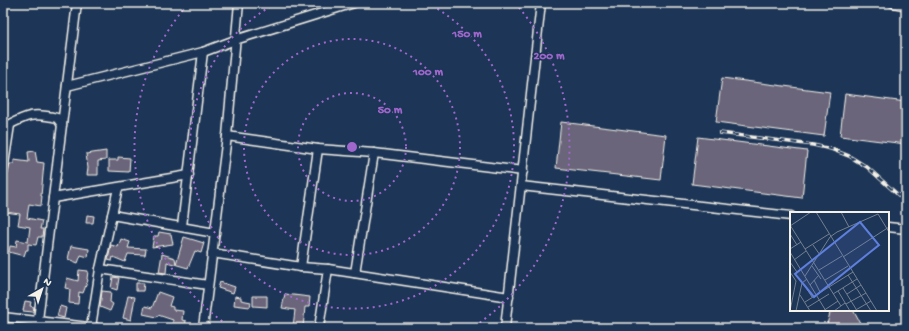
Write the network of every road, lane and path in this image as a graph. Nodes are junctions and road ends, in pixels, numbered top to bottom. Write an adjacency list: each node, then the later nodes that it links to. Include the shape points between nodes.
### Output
1 (77, 3): 10 (street)
2 (239, 3): 8 (street)
3 (354, 3): 6 (street)
4 (541, 3): 17 (street)
5 (893, 3): 7 (street)
6 (338, 6): 8 (street)
7 (906, 6)
8 (235, 40): 9 (street); 13 (street)
9 (203, 52): 10 (street); 18 (street)
10 (67, 86): 11 (street)
11 (62, 125): 12 (street, via 57,118 28,115); 21 (street)
12 (7, 126): 16 (street)
13 (227, 136): 14 (street); 27 (street)
14 (318, 149): 15 (street); 29 (street)
15 (374, 153): 17 (street); 32 (street)
16 (3, 171)
17 (523, 171): 19 (street)
18 (189, 175): 20 (street); 24 (street)
19 (522, 186): 23 (street); 34 (street)
20 (118, 188): 21 (street); 22 (street)
21 (53, 198): 36 (street)
22 (112, 214): 24 (street); 30 (street)
23 (790, 216)
24 (182, 226): 27 (street)
25 (889, 227): 26 (street)
26 (906, 229)
27 (215, 233): 28 (street)
28 (212, 253): 29 (street); 33 (street)
29 (300, 267): 31 (street)
30 (100, 269): 33 (street); 37 (street)
31 (328, 269): 32 (street); 39 (street)
32 (355, 273): 34 (street)
33 (208, 285): 38 (street)
34 (509, 297): 40 (street)
35 (3, 317): 36 (street)
36 (37, 325): 37 (street)
37 (94, 328)
38 (203, 328)
39 (319, 328)
40 (505, 328)

